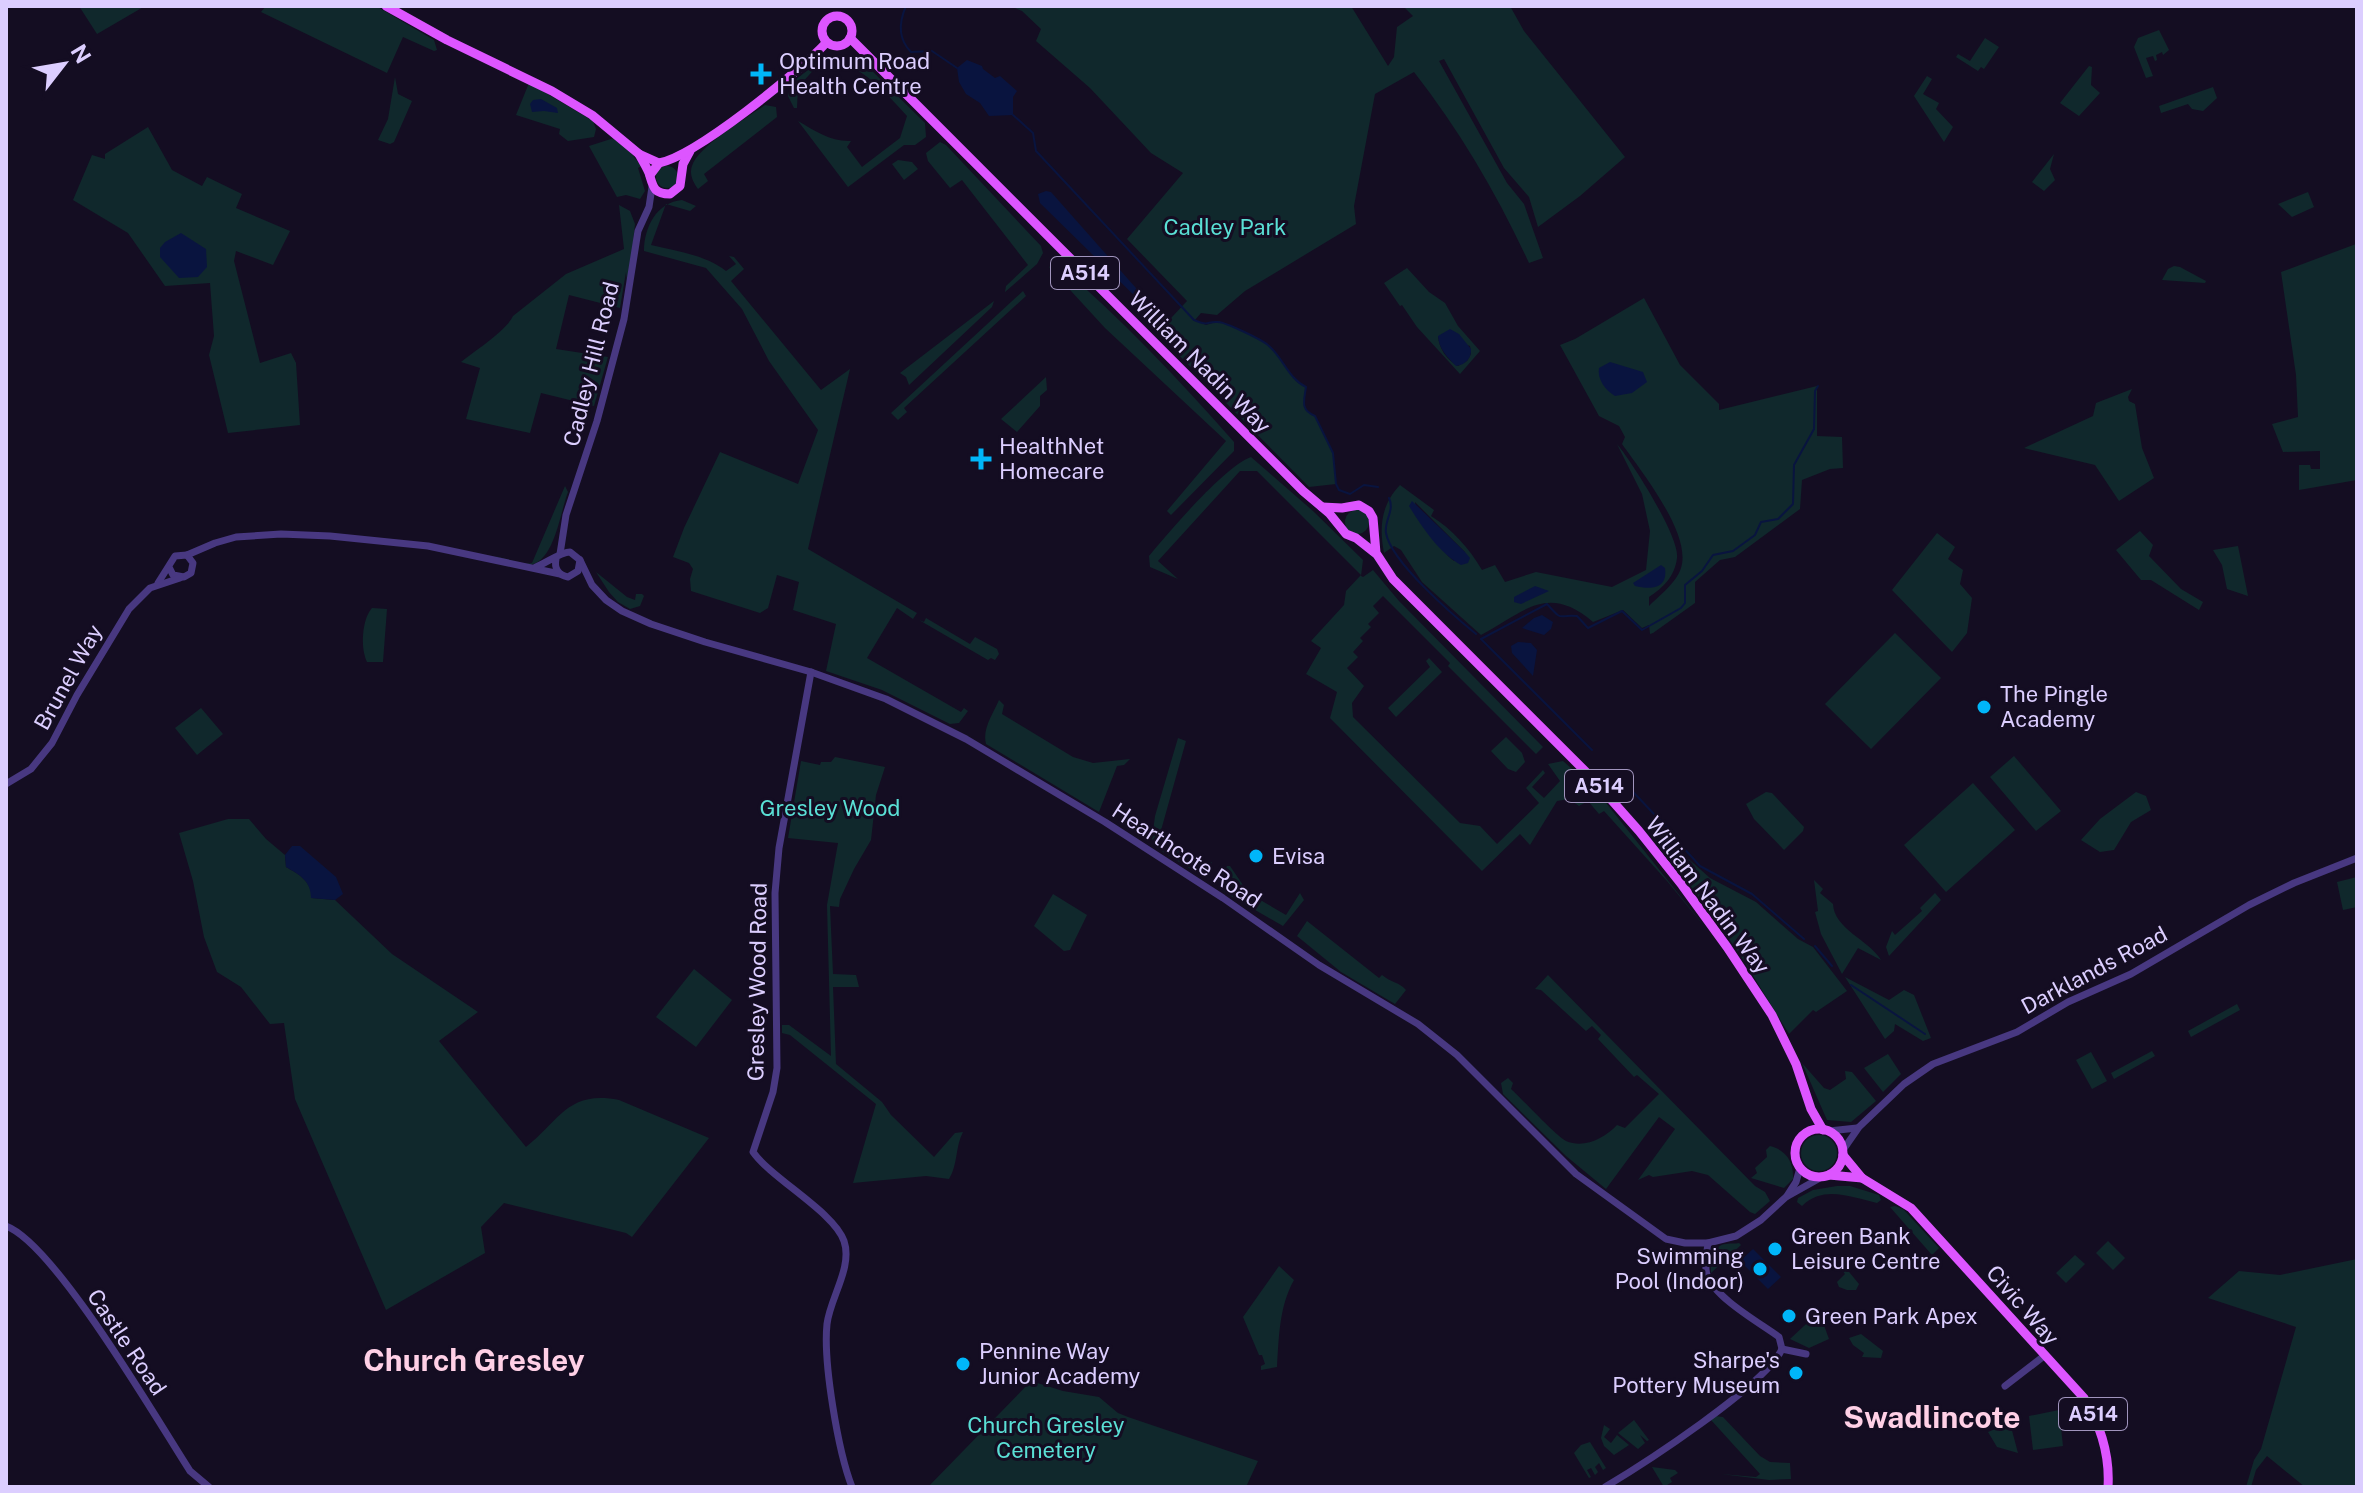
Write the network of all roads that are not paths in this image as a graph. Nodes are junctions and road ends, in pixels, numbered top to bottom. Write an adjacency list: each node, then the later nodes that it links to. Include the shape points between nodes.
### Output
1 (386, 6): 5 (main road, via 552,91 592,115)
2 (850, 38): 3 (main road, via 839,47); 3 (main road, A514, via 850,23 836,16 822,27); 12 (main road, William Nadin Way / A514)
3 (826, 43): 4 (main road, A514)
4 (690, 151): 6 (main road, A514); 7 (main road, A514)
5 (639, 154): 6 (main road); 8 (main road)
6 (664, 162): 7 (main road); 8 (main road, A514)
7 (681, 171): 10 (main road, A514, via 679,188)
8 (650, 175): 9 (main road)
9 (652, 187): 10 (main road); 11 (street, Cadley Hill Road)
10 (664, 194): 11 (street, Cadley Hill Road)
11 (649, 207): 16 (street, Cadley Hill Road, via 638,231 624,319)
12 (1322, 507): 13 (main road); 14 (main road, William Nadin Way / A514)
13 (1348, 507): 14 (main road); 15 (main road, via 1366,508)
14 (1341, 526): 17 (main road, A514)
15 (1372, 527): 17 (main road); 19 (main road, William Nadin Way / A514)
16 (564, 529): 21 (street, Cadley Hill Road); 22 (street)
17 (1356, 538): 19 (main road, William Nadin Way / A514)
18 (204, 548): 20 (street); 23 (street); 25 (street, via 236,537 330,536 428,546)
19 (1376, 553): 34 (main road, William Nadin Way / A514, via 1416,605 1592,778 1674,874 1765,1004)
20 (187, 555): 23 (street); 24 (street, via 175,556)
21 (558, 556): 22 (street); 25 (street); 26 (street)
22 (577, 557): 27 (street, via 578,571); 30 (street, Hearthcote Road)
23 (193, 566): 28 (street)
24 (169, 567): 28 (street); 29 (street, Brunel Way)
25 (534, 568): 26 (street)
26 (560, 574): 27 (street)
27 (572, 576): 30 (street, Hearthcote Road)
28 (180, 578): 29 (street, Brunel Way)
29 (158, 583): 32 (street, Brunel Way, via 129,609 42,757)
30 (592, 585): 31 (street, Hearthcote Road, via 614,606 651,624)
31 (811, 672): 44 (street, Hearthcote Road, via 886,699 966,739 1185,873 1443,1042 1576,1174 1645,1226 1675,1242); 50 (street, Gresley Wood Road, via 776,878 777,1068 753,1152 831,1223 844,1242 845,1264 830,1305 826,1352)
32 (6, 784)
33 (2357, 858): 35 (street, Darklands Road, via 2249,905 2017,1032 1933,1064)
34 (1811, 1109): 36 (main road, William Nadin Way / A514); 37 (main road)
35 (1859, 1127): 36 (street); 38 (street, Darklands Road)
36 (1826, 1130): 37 (main road); 38 (main road, via 1838,1138)
37 (1803, 1135): 39 (main road, via 1795,1151)
38 (1843, 1152): 40 (main road, via 1838,1167); 41 (main road, Civic Way / A514)
39 (1800, 1168): 40 (main road, via 1808,1175); 42 (street)
40 (1824, 1176): 41 (main road, Civic Way / A514); 42 (street)
41 (1862, 1178): 47 (main road, Civic Way / A514, via 1909,1205)
42 (1786, 1197): 44 (street, via 1747,1230)
43 (6, 1226): 49 (street, Castle Road, via 30,1241 61,1278 190,1471)
44 (1708, 1243): 45 (street, via 1711,1282 1779,1337)
45 (1782, 1349): 46 (street); 51 (street, via 1746,1387)
46 (1806, 1354)
47 (2044, 1356): 48 (street); 52 (main road, Civic Way / A514, via 2084,1398 2096,1420 2107,1453)
48 (2005, 1386)
49 (209, 1487)
50 (852, 1487)
51 (1605, 1487)
52 (2108, 1487)

